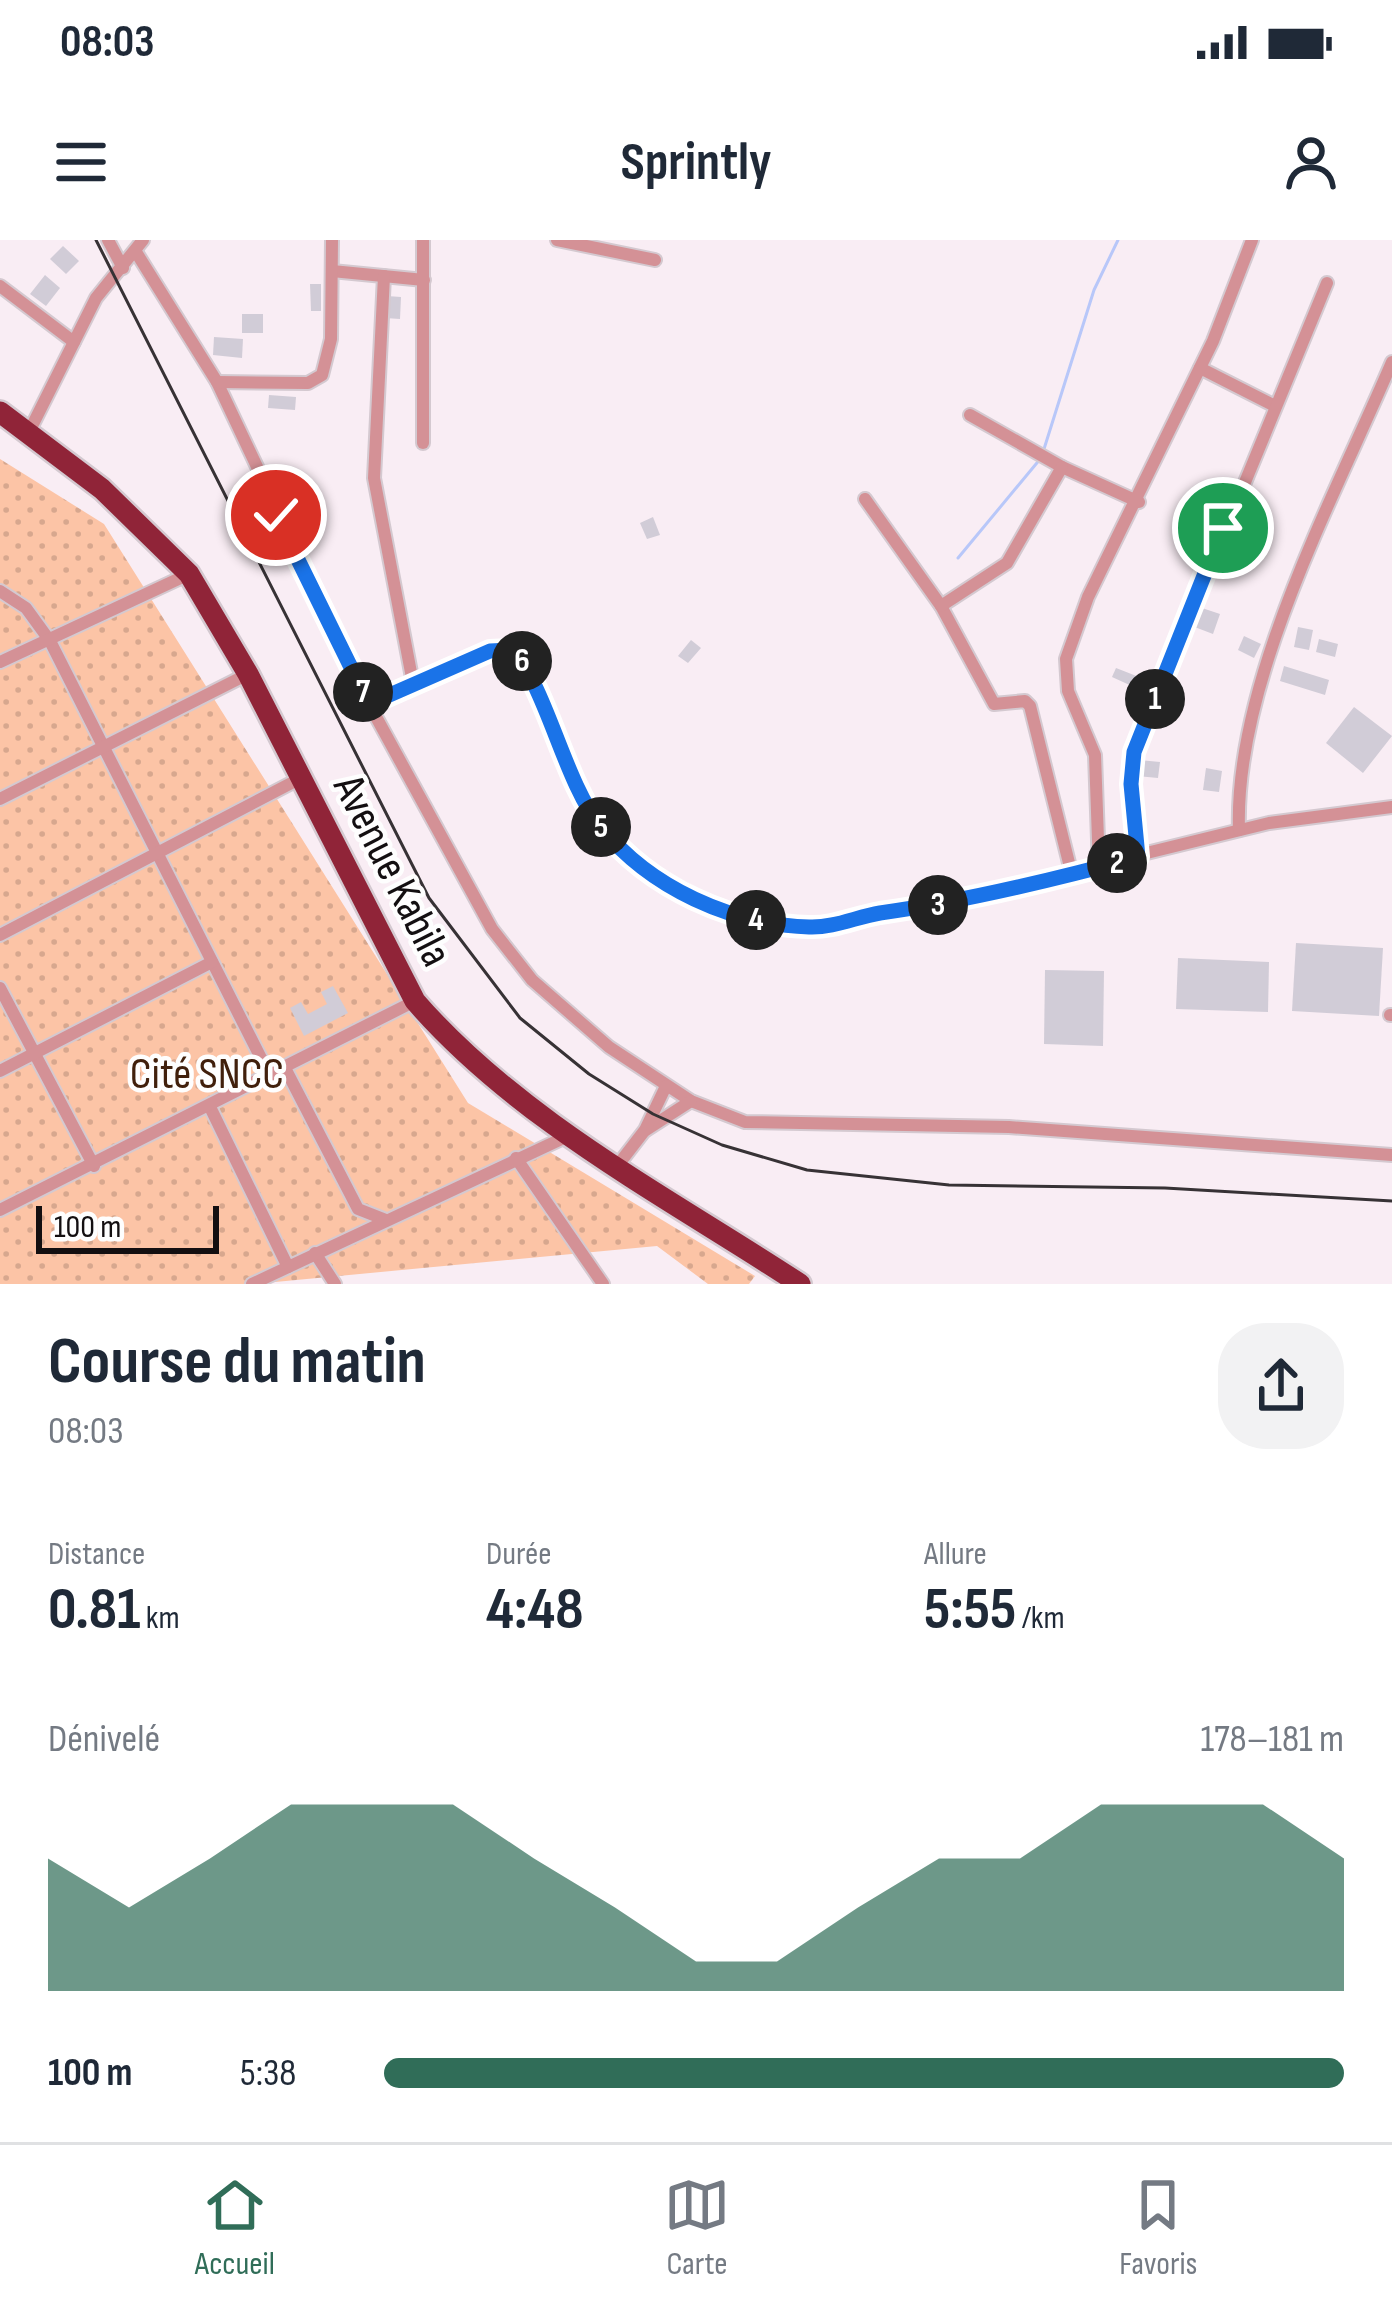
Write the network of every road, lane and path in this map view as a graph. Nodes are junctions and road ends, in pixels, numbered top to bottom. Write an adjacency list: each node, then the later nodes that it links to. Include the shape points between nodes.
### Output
1 (108, 240): 9 (street)
2 (332, 240): 10 (street)
3 (423, 240): 12 (street)
4 (557, 240): 7 (street)
5 (1252, 240): 17 (street)
6 (140, 246): 9 (street); 18 (street)
7 (615, 246): 8 (street)
8 (655, 260)
9 (123, 268): 15 (street)
10 (332, 271): 11 (street); 18 (street, via 322,375 308,383)
11 (384, 276): 12 (street); 33 (street, via 374,478)
12 (424, 280): 23 (street)
13 (1327, 283): 19 (street)
14 (0, 286): 15 (street)
15 (74, 342): 22 (street)
16 (1392, 362): 39 (street, via 1281,627 1244,743)
17 (1200, 368): 19 (street); 26 (street)
18 (217, 382): 34 (street)
19 (1275, 406): 41 (street, via 1134,752)
20 (0, 412): 22 (highway, Avenue Kabila)
21 (970, 415): 24 (street)
22 (29, 432): 27 (highway, Avenue Kabila)
23 (423, 443)
24 (1062, 467): 26 (street); 29 (street, via 1006,563)
25 (865, 500): 29 (street)
26 (1138, 502): 42 (street, via 1066,658 1068,691 1095,754)
27 (189, 574): 30 (street); 32 (highway, Avenue Kabila)
28 (0, 591): 30 (street, via 26,608)
29 (941, 606): 43 (street, via 994,704 1030,706)
30 (50, 641): 31 (street); 35 (street)
31 (0, 662)
32 (248, 674): 35 (street); 36 (highway, Avenue Kabila)
33 (412, 683): 34 (street); 43 (street, via 511,650 599,825 670,887 748,918 829,926)
34 (369, 704): 52 (street, via 506,952 593,1034)
35 (103, 746): 37 (street); 40 (street)
36 (301, 778): 40 (street); 47 (highway, Avenue Kabila)
37 (0, 799)
38 (1392, 807): 39 (street)
39 (1239, 830): 41 (street)
40 (158, 852): 44 (street); 45 (street)
41 (1138, 857): 42 (street)
42 (1099, 868): 43 (street)
43 (1072, 874)
44 (0, 935)
45 (212, 962): 48 (street); 51 (street)
46 (0, 988): 48 (street)
47 (415, 1001): 49 (street); 56 (highway, Avenue Kabila, via 453,1046)
48 (35, 1054): 50 (street); 60 (street)
49 (285, 1068): 51 (street); 61 (street)
50 (0, 1071)
51 (270, 1076): 54 (street)
52 (666, 1086): 53 (street); 55 (street)
53 (691, 1101): 55 (street); 57 (street, via 785,1127 1009,1127)
54 (210, 1107): 60 (street); 66 (street)
55 (645, 1130): 59 (street)
56 (573, 1134): 58 (street); 59 (highway, Avenue Kabila)
57 (1392, 1155)
58 (516, 1158): 63 (street); 69 (street)
59 (618, 1165): 70 (highway, Avenue Kabila)
60 (94, 1166): 62 (street)
61 (358, 1209): 63 (street); 64 (street)
62 (0, 1210)
63 (386, 1220): 64 (street)
64 (354, 1234): 65 (street)
65 (315, 1253): 66 (street); 68 (street)
66 (288, 1268): 67 (street)
67 (252, 1284)
68 (335, 1284)
69 (603, 1284)
70 (800, 1284)

